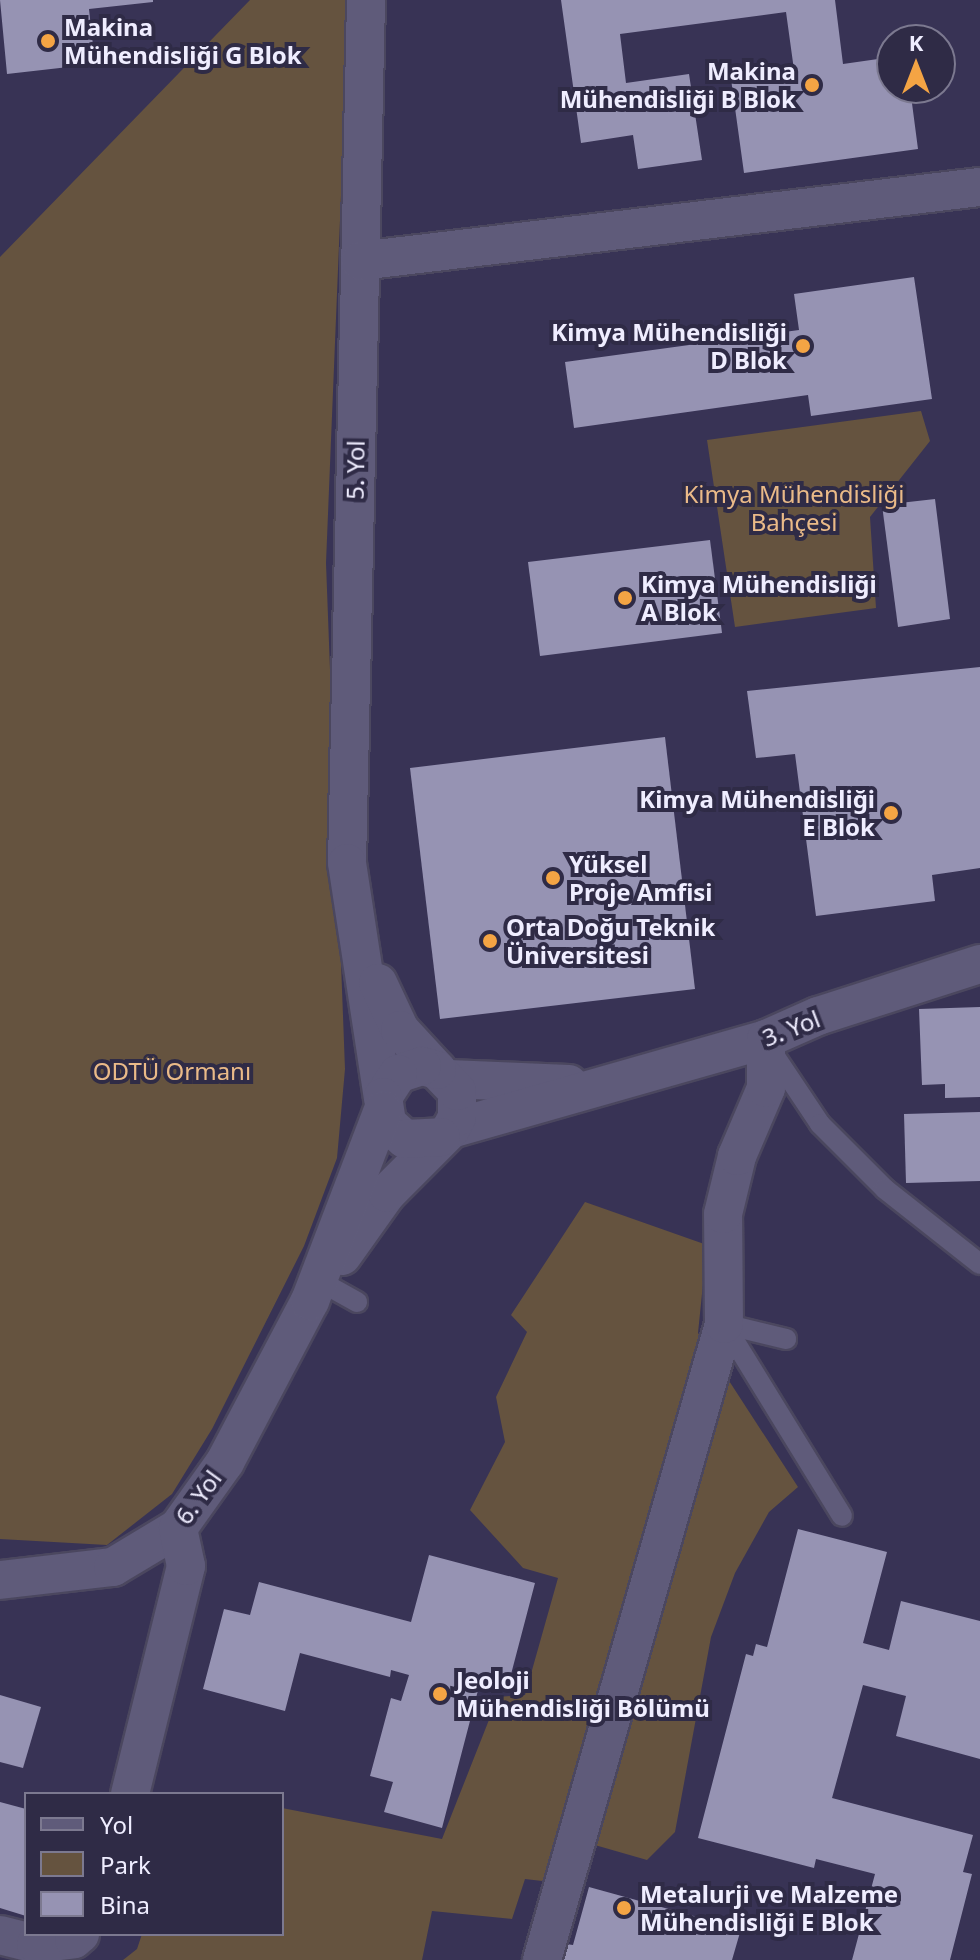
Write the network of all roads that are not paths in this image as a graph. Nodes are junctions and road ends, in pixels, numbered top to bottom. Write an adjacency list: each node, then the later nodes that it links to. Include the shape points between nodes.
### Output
1 (366, 0): 3 (street, 5. Yol)
2 (980, 187): 3 (street)
3 (360, 261): 4 (street, 5. Yol, via 347,863)
4 (358, 940): 7 (street, 5. Yol, via 400,1030); 9 (street, 5. Yol)
5 (980, 964): 6 (street, 3. Yol, via 818,1016)
6 (766, 1039): 8 (street, 3. Yol); 11 (lane, via 786,1080 820,1124 885,1189); 14 (street, via 766,1088 726,1189)
7 (443, 1074): 8 (street, 3. Yol); 9 (street, via 422,1066 398,1074); 10 (street, via 459,1104)
8 (600, 1084): 10 (street, 3. Yol)
9 (383, 1104): 10 (street, via 394,1132 405,1139); 12 (street, 6. Yol)
10 (446, 1133): 12 (street, 6. Yol, via 387,1193)
11 (980, 1264)
12 (316, 1292): 13 (lane); 17 (street, 6. Yol, via 225,1462)
13 (357, 1302)
14 (724, 1324): 15 (lane); 16 (lane); 22 (street)
15 (786, 1339)
16 (842, 1516)
17 (178, 1528): 18 (street, 6. Yol, via 113,1567); 19 (street, via 186,1566)
18 (0, 1580)
19 (130, 1792)
20 (0, 1935): 21 (street, via 36,1944)
21 (78, 1936)
22 (542, 1960)

